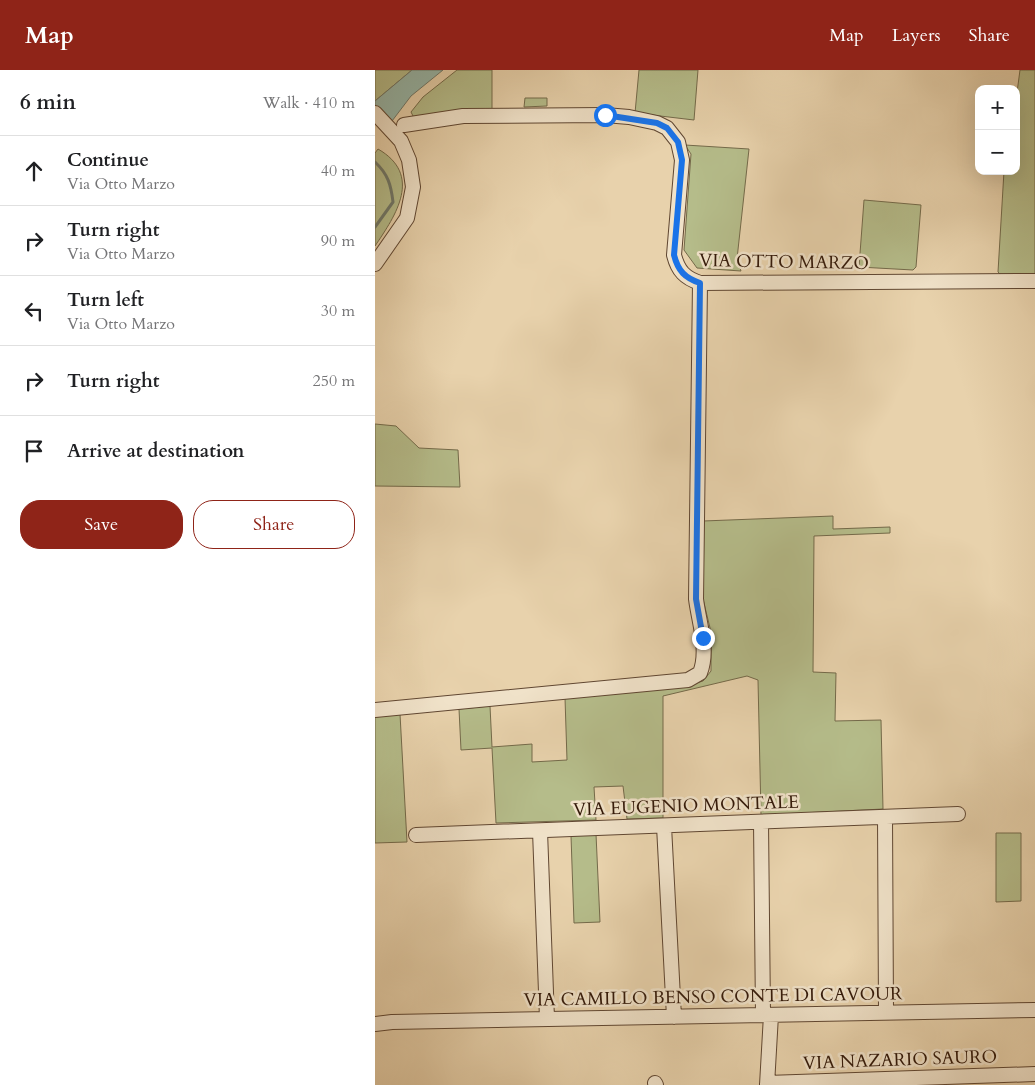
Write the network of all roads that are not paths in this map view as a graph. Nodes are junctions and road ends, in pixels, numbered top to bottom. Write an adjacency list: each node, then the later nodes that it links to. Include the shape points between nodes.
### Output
1 (375, 113): 3 (street, via 397,135 406,150 413,195 407,218)
2 (404, 125): 5 (street, VIA OTTO MARZO, via 463,116 605,115 633,118 667,128 678,142 682,160 675,260 682,274)
3 (375, 264)
4 (1035, 281): 5 (street, VIA OTTO MARZO)
5 (700, 283): 6 (street, via 696,599 703,638 700,673 688,680)
6 (375, 710)
7 (958, 814): 8 (street, VIA EUGENIO MONTALE)
8 (885, 817): 9 (street, VIA EUGENIO MONTALE); 14 (street)
9 (761, 822): 10 (street, VIA EUGENIO MONTALE); 15 (street)
10 (664, 826): 11 (street, VIA EUGENIO MONTALE); 16 (street)
11 (539, 830): 12 (street, VIA EUGENIO MONTALE); 17 (street)
12 (416, 835)
13 (1035, 1010): 14 (street, VIA CAMILLO BENSO CONTE DI CAVOUR)
14 (886, 1012): 15 (street, VIA CAMILLO BENSO CONTE DI CAVOUR)
15 (767, 1015): 16 (street, VIA CAMILLO BENSO CONTE DI CAVOUR); 22 (street)
16 (674, 1016): 17 (street, VIA CAMILLO BENSO CONTE DI CAVOUR)
17 (547, 1019): 19 (street, VIA CAMILLO BENSO CONTE DI CAVOUR)
18 (375, 1020): 19 (street, VIA CAMILLO BENSO CONTE DI CAVOUR)
19 (393, 1022): 20 (street, VIA CAMILLO BENSO CONTE DI CAVOUR)
20 (375, 1024)
21 (1035, 1074): 22 (street, VIA NAZARIO SAURO)
22 (767, 1084)

